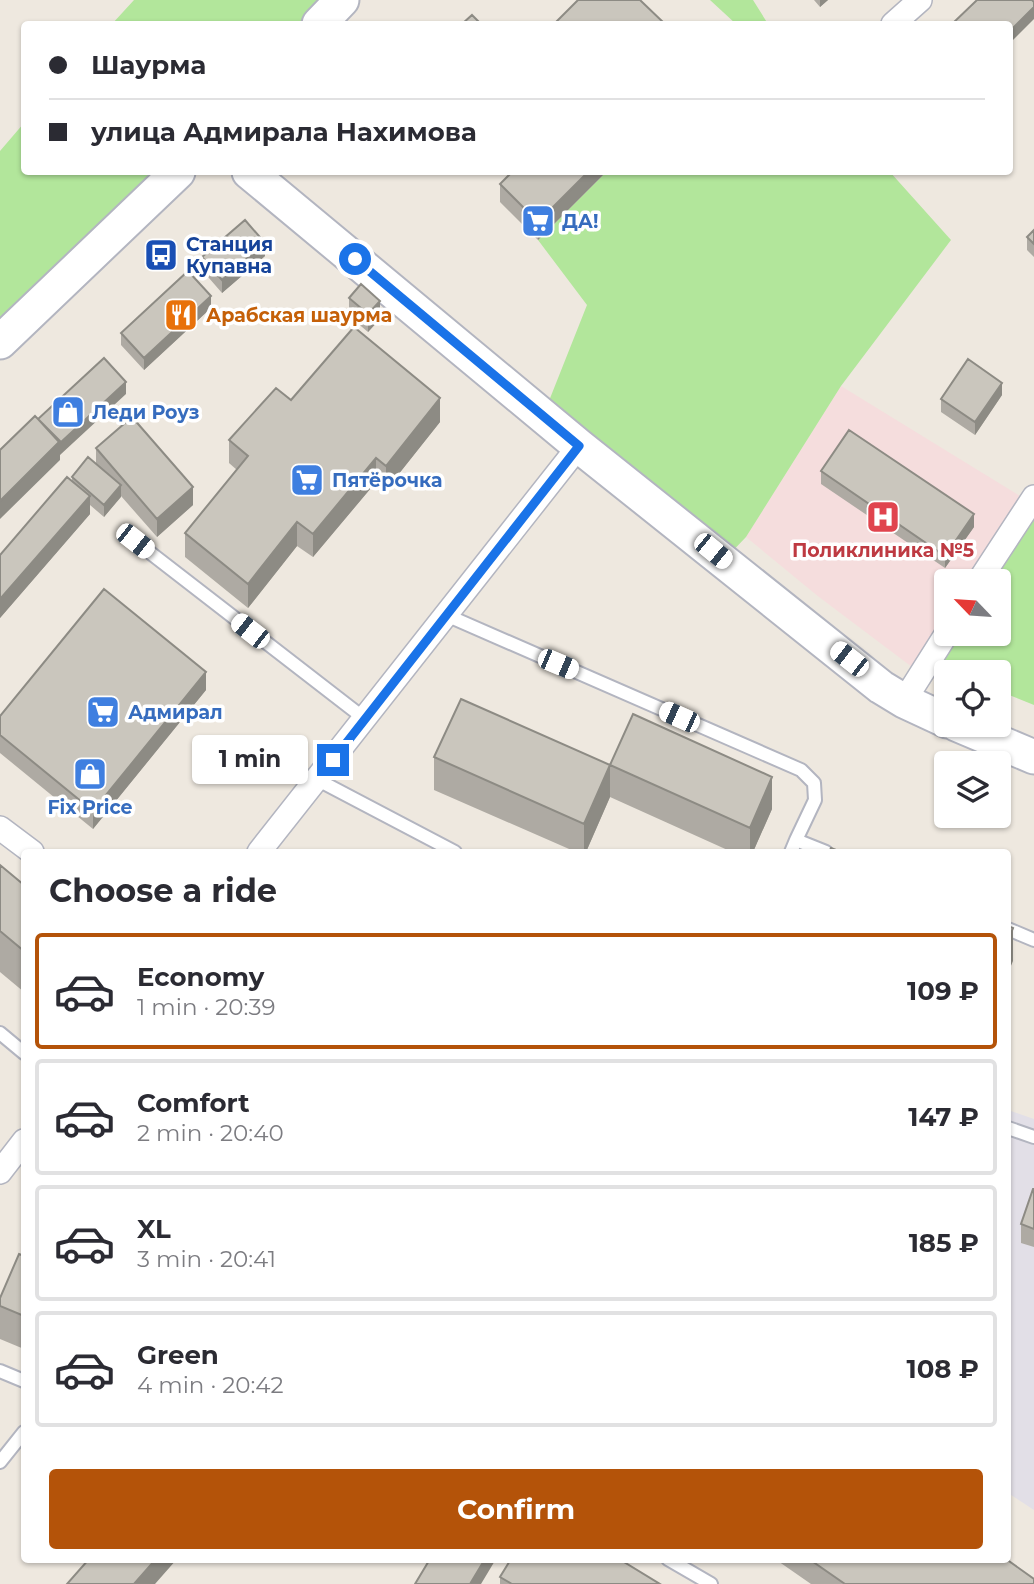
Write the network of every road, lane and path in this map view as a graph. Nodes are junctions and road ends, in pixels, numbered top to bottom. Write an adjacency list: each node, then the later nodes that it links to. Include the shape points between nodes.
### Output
1 (342, 0): 3 (street)
2 (920, 0): 4 (street)
3 (322, 21)
4 (896, 21)
5 (175, 175): 7 (street)
6 (253, 175): 8 (street)
7 (0, 342)
8 (579, 446): 12 (street); 14 (street, via 881,687)
9 (1034, 497): 11 (street)
10 (135, 541): 16 (lane)
11 (987, 569)
12 (446, 615): 16 (street); 21 (lane, via 801,770 814,783 815,800)
13 (939, 646): 14 (street)
14 (905, 701): 15 (street)
15 (934, 715)
16 (365, 719): 19 (street)
17 (987, 737): 18 (street)
18 (1034, 757)
19 (318, 780): 23 (street); 24 (lane)
20 (0, 828): 22 (street)
21 (793, 846)
22 (28, 849)
23 (261, 849)
24 (449, 849)
25 (1011, 930): 26 (lane)
26 (1034, 940)
27 (0, 1034): 28 (lane)
28 (21, 1051)
29 (1011, 1129): 30 (lane)
30 (1034, 1137)
31 (21, 1146): 32 (street)
32 (0, 1172)
33 (0, 1371): 34 (lane)
34 (21, 1380)
35 (21, 1436): 36 (lane)
36 (0, 1462)
37 (675, 1563): 38 (lane)
38 (711, 1584)

